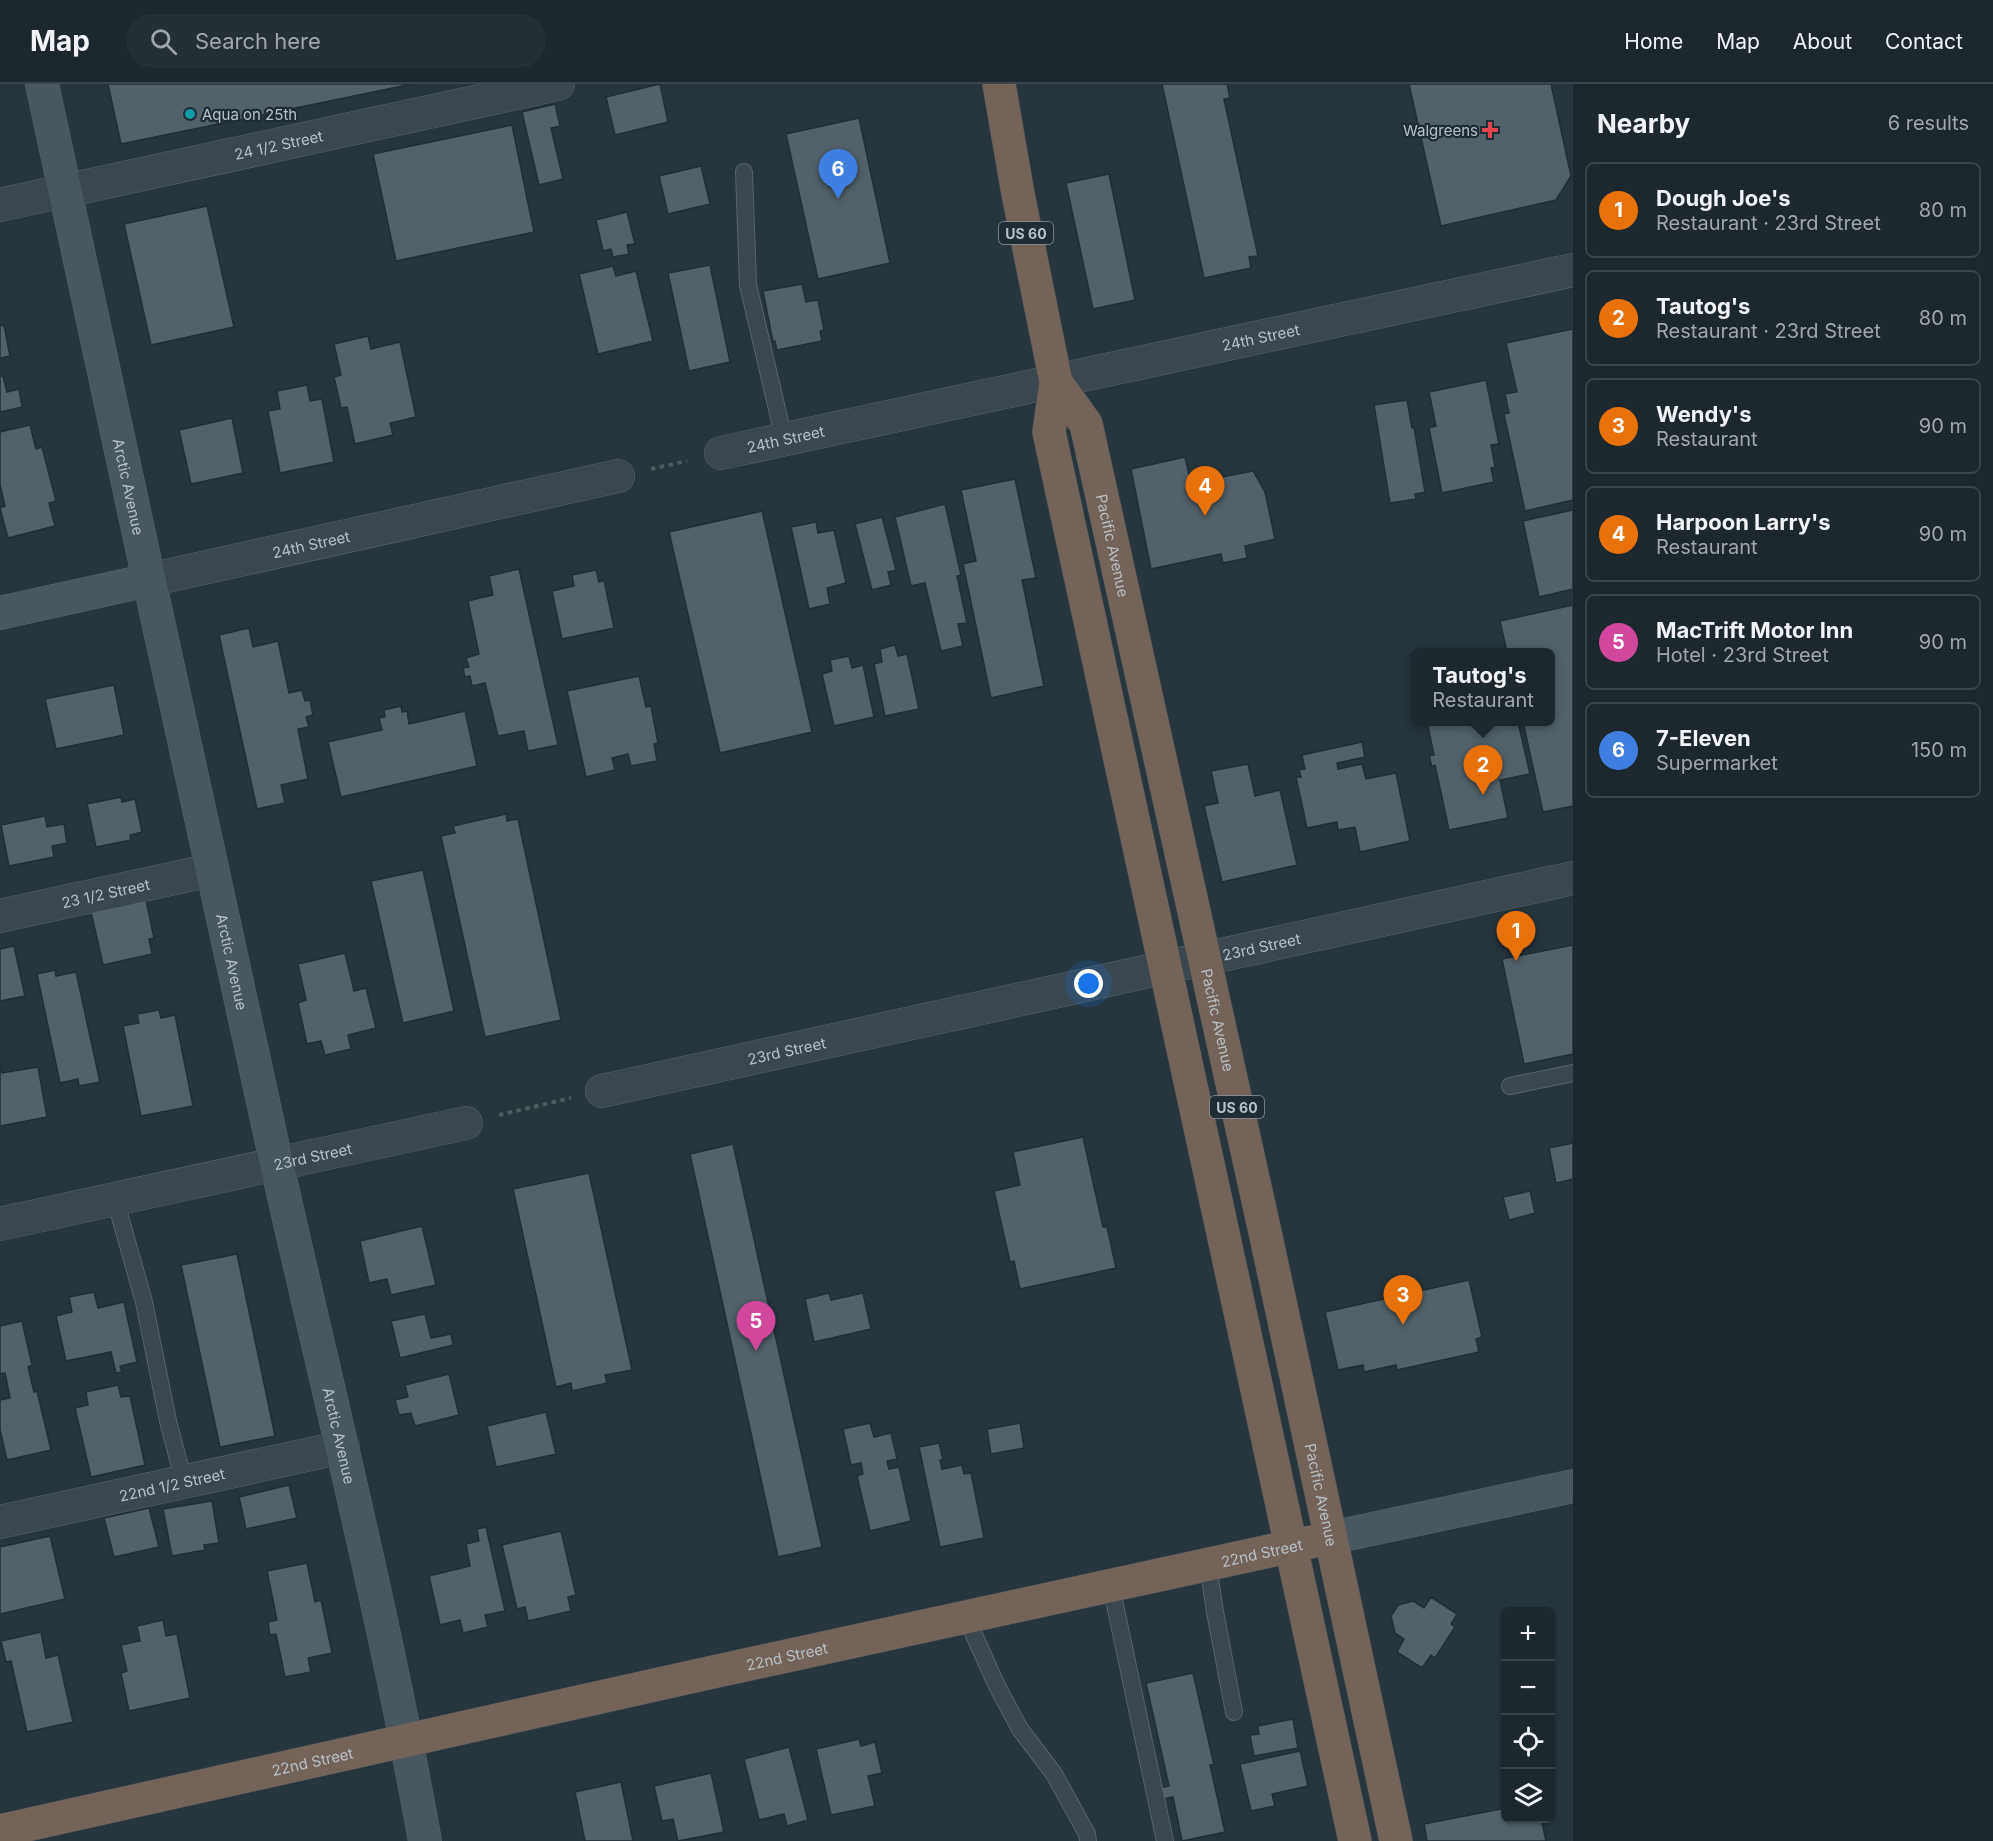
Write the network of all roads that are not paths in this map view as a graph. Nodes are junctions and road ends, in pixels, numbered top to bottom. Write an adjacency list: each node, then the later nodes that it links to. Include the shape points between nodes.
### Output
1 (42, 84): 5 (street, Arctic Avenue)
2 (558, 84): 5 (street, 24 1/2 Street)
3 (999, 84): 8 (highway, Pacific Avenue / US 60)
4 (744, 172): 9 (lane, via 748,285)
5 (65, 191): 6 (street, 24 1/2 Street); 12 (street, Arctic Avenue)
6 (0, 205)
7 (1573, 270): 8 (street, 24th Street)
8 (1056, 382): 9 (street, 24th Street); 17 (highway, Pacific Avenue / US 60, via 1086,424); 18 (highway, Pacific Avenue / US 60, via 1048,432)
9 (784, 439): 10 (street, 24th Street)
10 (721, 453)
11 (618, 476): 12 (street, 24th Street)
12 (149, 580): 13 (street, 24th Street); 14 (street, Arctic Avenue)
13 (0, 613)
14 (212, 870): 16 (street, 23 1/2 Street); 23 (street, Arctic Avenue)
15 (1573, 878): 17 (street, 23rd Street)
16 (0, 916)
17 (1203, 960): 18 (street, 23rd Street); 30 (highway, Pacific Avenue / US 60)
18 (1164, 969): 21 (street, 23rd Street); 31 (highway, Pacific Avenue / US 60)
19 (1573, 1073): 20 (lane)
20 (1509, 1086)
21 (602, 1091)
22 (466, 1123): 23 (street, 23rd Street)
23 (277, 1164): 24 (street, 23rd Street); 26 (street, Arctic Avenue)
24 (115, 1199): 25 (street, 23rd Street); 27 (lane, via 144,1302)
25 (0, 1224)
26 (343, 1447): 27 (street, 22nd 1/2 Street); 36 (street, Arctic Avenue)
27 (184, 1482): 29 (street, 22nd 1/2 Street)
28 (1573, 1486): 30 (street, 22nd Street)
29 (0, 1522)
30 (1330, 1538): 31 (highway, 22nd Street); 42 (highway, Pacific Avenue / US 60)
31 (1290, 1547): 32 (highway, 22nd Street); 41 (highway, Pacific Avenue / US 60)
32 (1208, 1565): 33 (highway, 22nd Street); 35 (lane)
33 (1111, 1586): 34 (highway, 22nd Street); 40 (lane)
34 (966, 1617): 36 (highway, 22nd Street); 39 (lane, via 1020,1729 1054,1774)
35 (1234, 1712)
36 (407, 1740): 37 (highway, 22nd Street); 38 (street, Arctic Avenue)
37 (0, 1831)
38 (426, 1841)
39 (1089, 1841)
40 (1165, 1841)
41 (1354, 1841)
42 (1396, 1841)

